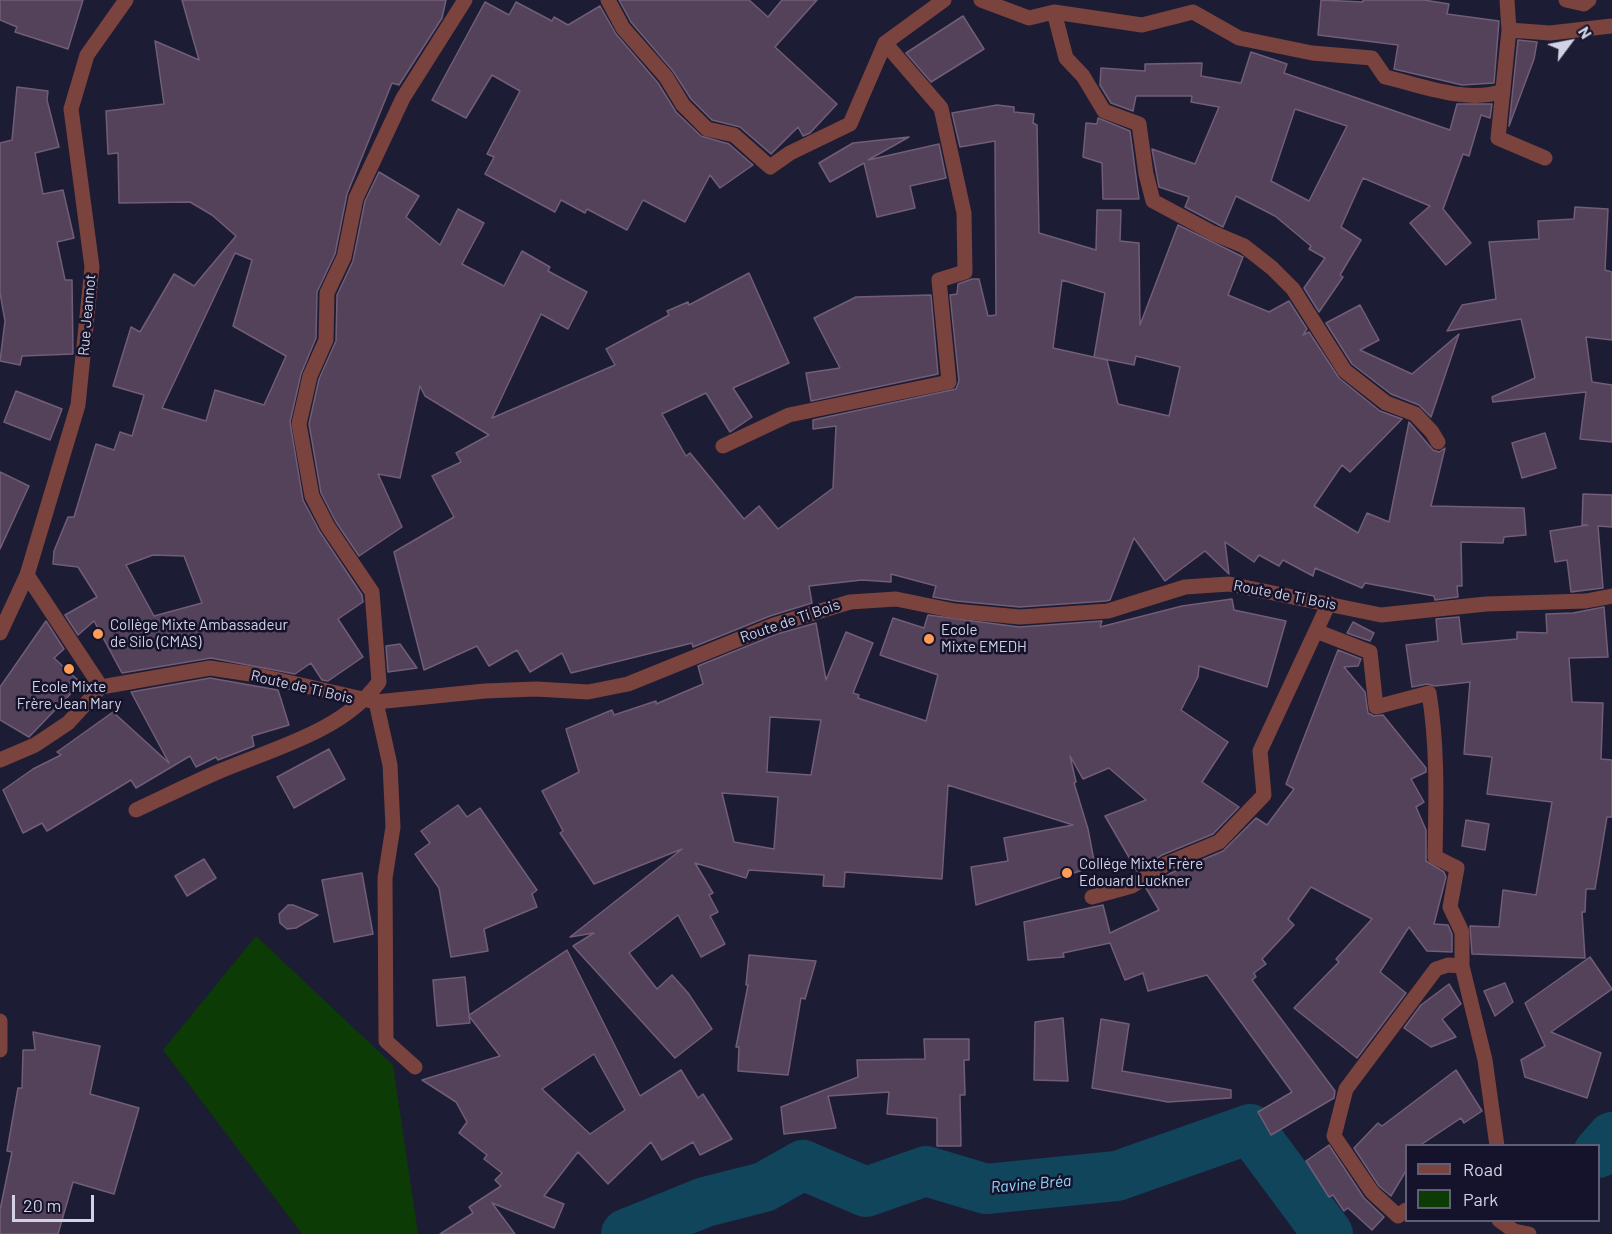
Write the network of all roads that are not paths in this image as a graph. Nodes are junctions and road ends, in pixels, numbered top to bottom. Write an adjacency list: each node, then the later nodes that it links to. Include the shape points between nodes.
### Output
1 (126, 0): 17 (street, Rue Jeannot, via 87,55 71,109 92,267 88,320 78,405)
2 (465, 0): 23 (street, via 403,98 357,198 344,257 327,293 326,340 310,376 299,424 312,496 328,527 372,591 379,682)
3 (608, 0): 12 (street, via 623,28 666,77 683,105 707,129 734,135 770,167 850,124)
4 (944, 0): 12 (street)
5 (981, 0): 9 (street, via 1029,18)
6 (1507, 0): 11 (street)
7 (1566, 0): 8 (street, via 1584,4)
8 (1589, 0)
9 (1054, 12): 13 (street, via 1142,25 1194,12 1239,38 1312,53 1372,58 1385,77 1479,95); 15 (street, via 1066,58 1083,76 1104,111 1139,124 1153,201 1244,246 1272,268 1293,290 1345,371 1386,403 1415,414)
10 (1612, 26): 11 (street, via 1550,33)
11 (1509, 30): 13 (street)
12 (885, 43): 16 (street, via 941,108 964,213 965,272 939,280 949,382 789,415)
13 (1503, 91): 14 (street, via 1498,138)
14 (1545, 158)
15 (1438, 442)
16 (723, 446)
17 (27, 575): 21 (street, Rue Jeannot); 22 (street)
18 (1612, 596): 19 (street, Route de Ti Bois, via 1381,615)
19 (1329, 603): 20 (street); 23 (street, Route de Ti Bois, via 1228,584 1185,587 1108,611 1020,617 955,611 896,599 850,602 774,625 628,684 588,692 485,691)
20 (1316, 631): 26 (street, via 1260,751 1264,795 1219,842 1166,864 1132,886); 27 (street, via 1370,652 1376,707 1429,693 1437,782 1435,857 1457,868 1450,907 1462,932)
21 (0, 633)
22 (102, 687): 23 (street, Route de Ti Bois, via 210,668); 24 (street, via 68,723 35,745)
23 (370, 702): 25 (street, via 286,745); 30 (street, via 390,765 393,827 385,878 386,1041)
24 (0, 760)
25 (136, 810)
26 (1092, 897)
27 (1462, 966): 31 (street, via 1485,1060); 32 (street, via 1436,969 1346,1089 1334,1136 1372,1192 1398,1216)
28 (0, 1021): 29 (street)
29 (0, 1050)
30 (415, 1067)
31 (1494, 1143)
32 (1405, 1211)
33 (1500, 1222): 34 (street, via 1514,1231)
34 (1529, 1234)

